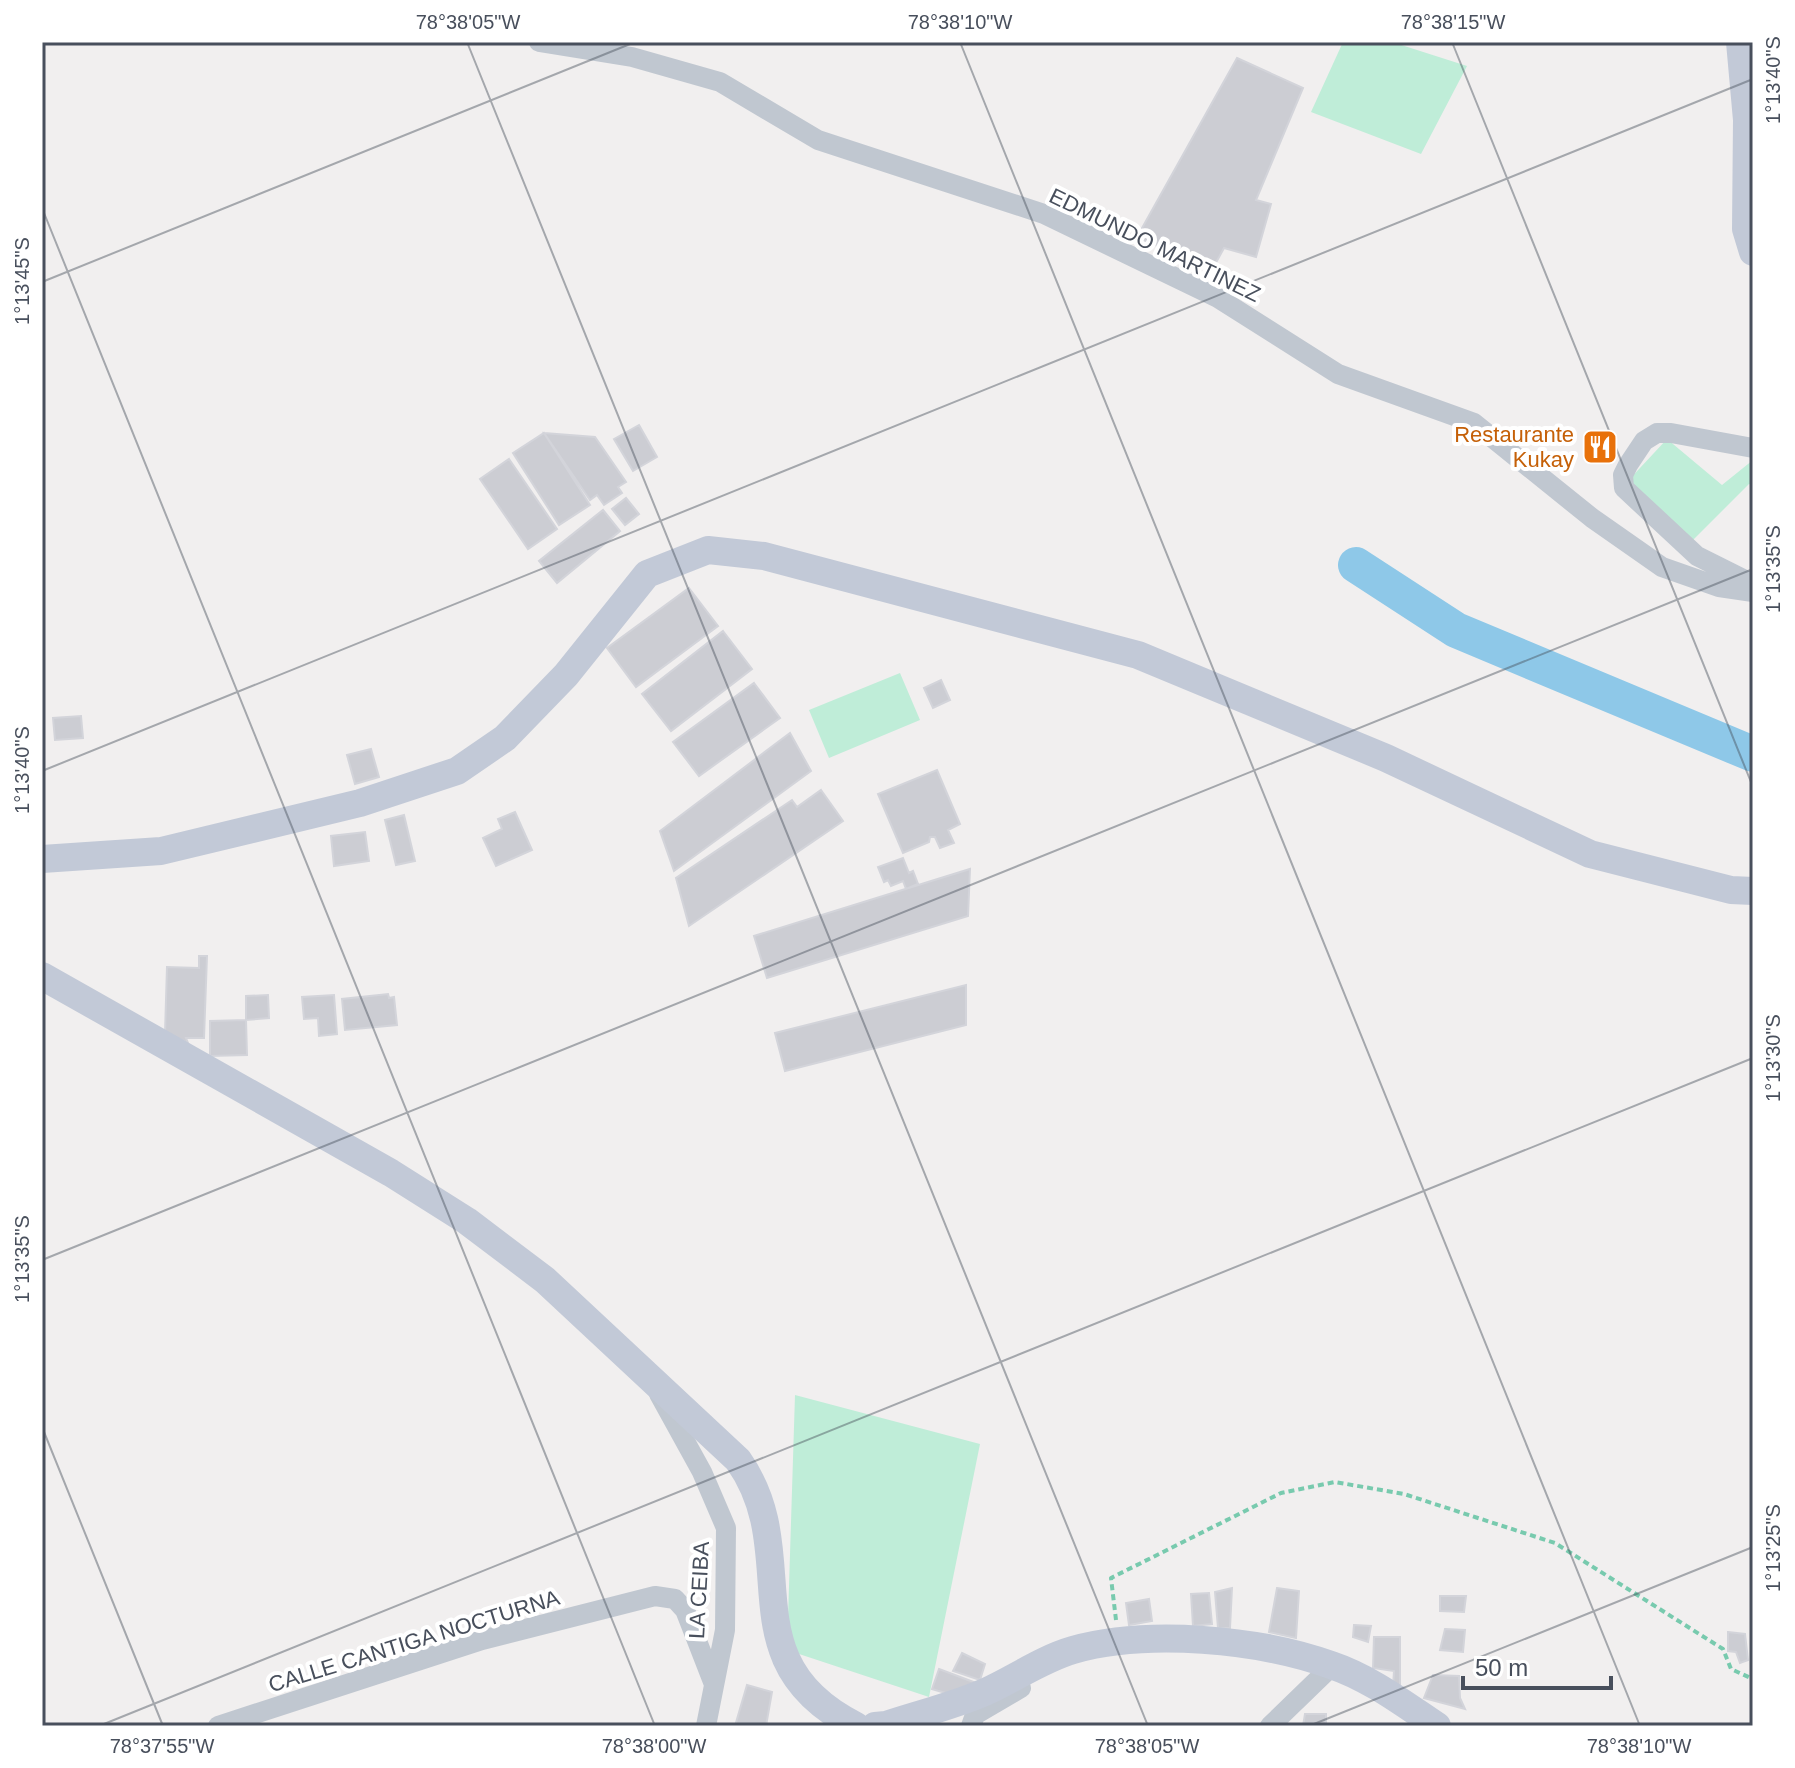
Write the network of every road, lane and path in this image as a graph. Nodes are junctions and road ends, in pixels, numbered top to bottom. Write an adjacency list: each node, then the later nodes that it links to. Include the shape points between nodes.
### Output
1 (539, 42): 6 (street, EDMUNDO MARTINEZ, via 632,57 720,82 818,140 1044,214 1218,298 1338,374 1474,423 1662,567 1719,587)
2 (1740, 42): 3 (street, via 1747,120 1746,229)
3 (1753, 252)
4 (1753, 448): 5 (street, via 1657,433 1644,441 1623,475 1624,488 1658,524 1697,556)
5 (1753, 584)
6 (1753, 592)
7 (42, 859): 8 (street, via 161,851 360,803 457,771 505,738 556,686 647,574 708,550 764,556 1138,655 1386,758 1590,854)
8 (1753, 891)
9 (42, 976): 10 (street, via 467,1221 545,1280)
10 (649, 1377): 15 (street, LA CEIBA, via 702,1472 726,1528 725,1630); 18 (street, via 751,1478 765,1513 775,1630 786,1666 831,1713)
11 (1119, 1639): 12 (street); 13 (street, via 1180,1638 1287,1652); 14 (path, via 1111,1578 1281,1493 1335,1482 1404,1494 1555,1543 1723,1649 1731,1669)
12 (1069, 1651): 19 (street, via 983,1693); 20 (street, via 975,1715)
13 (1333, 1665): 21 (street); 22 (street)
14 (1753, 1679)
15 (713, 1682): 16 (street, CALLE CANTIGA NOCTURNA, via 685,1610 675,1599 655,1596 482,1640); 17 (street, LA CEIBA)
16 (218, 1726)
17 (706, 1726)
18 (856, 1726)
19 (875, 1726)
20 (971, 1726)
21 (1270, 1726)
22 (1437, 1726)

